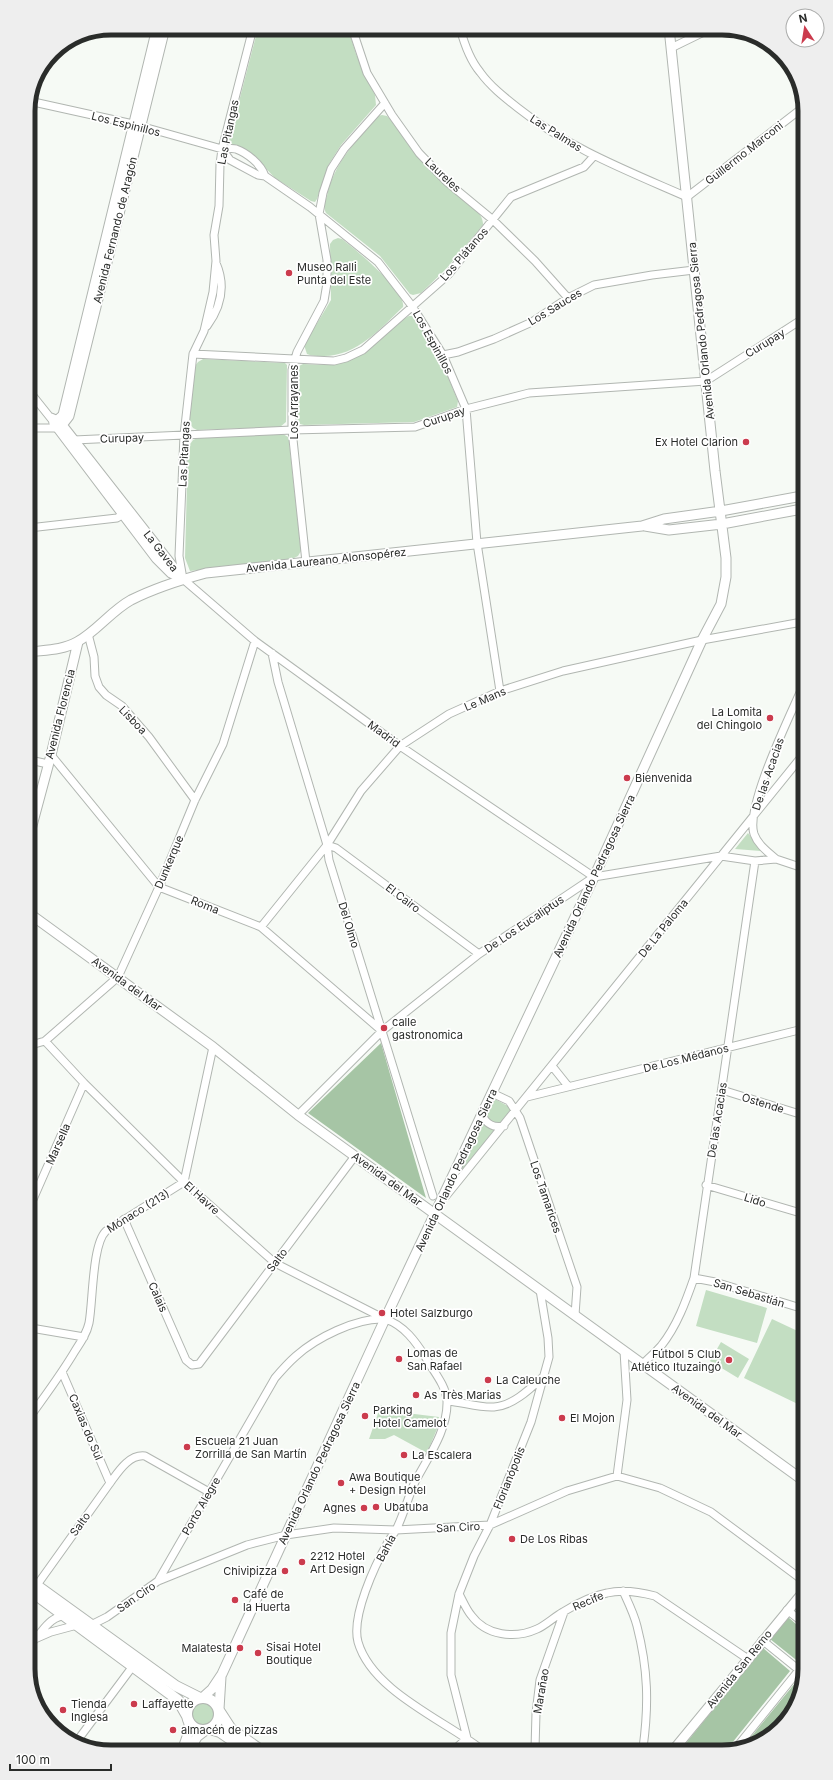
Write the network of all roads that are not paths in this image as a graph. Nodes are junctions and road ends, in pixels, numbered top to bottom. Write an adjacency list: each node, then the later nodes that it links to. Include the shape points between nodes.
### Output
1 (156, 35): 12 (street, Avenida Fernando de Aragón)
2 (163, 35): 12 (street, Avenida Fernando de Aragón)
3 (251, 35): 13 (street, Las Pitangas)
4 (354, 35): 10 (street, Laureles, via 367,73)
5 (462, 35): 14 (street, Las Palmas, via 479,71 498,91 538,124)
6 (671, 35): 8 (street, Avenida Orlando Pedragosa Sierra)
7 (698, 35): 8 (street)
8 (671, 48): 16 (street, Avenida Orlando Pedragosa Sierra)
9 (36, 103): 12 (street, Los Espinillos)
10 (385, 103): 17 (street, Los Arrayanes, via 344,149 331,169); 18 (street, Laureles, via 419,153 447,182)
11 (798, 111): 16 (street, Guillermo Marconi)
12 (137, 126): 13 (street, Los Espinillos); 29 (street, Avenida Fernando de Aragón, via 69,416)
13 (222, 149): 15 (street, Los Espinillos, via 230,160 258,175); 15 (street, Los Espinillos, via 236,149 253,159); 23 (street, Las Pitangas, via 219,206 214,235 216,261 213,292 204,332)
14 (594, 156): 16 (street, Las Palmas); 18 (street, Los Plátanos, via 584,168 511,197)
15 (265, 176): 17 (street, Los Espinillos)
16 (687, 197): 19 (street, Avenida Orlando Pedragosa Sierra)
17 (319, 214): 21 (street, Los Espinillos, via 378,262); 25 (street, Los Arrayanes, via 327,260 324,301)
18 (494, 220): 20 (street, Laureles); 21 (street, Los Plátanos, via 448,275)
19 (694, 270): 20 (street, Los Sauces, via 594,285); 26 (street, Avenida Orlando Pedragosa Sierra)
20 (568, 298): 24 (street, Los Sauces, via 532,322 494,339)
21 (412, 306): 24 (street, Los Espinillos); 25 (street, Los Plátanos, via 362,350 346,358 334,361)
22 (798, 322): 26 (street, Curupay)
23 (194, 354): 25 (street, Los Plátanos); 32 (street, Las Pitangas)
24 (443, 355): 28 (street, Los Espinillos)
25 (294, 359): 31 (street, Los Arrayanes)
26 (706, 381): 28 (street, Curupay, via 529,393); 37 (street, Avenida Orlando Pedragosa Sierra)
27 (35, 399): 29 (street, La Gavea)
28 (466, 409): 31 (street, Curupay, via 415,427); 45 (street, Los Espinillos)
29 (55, 424): 30 (street); 33 (street, La Gavea)
30 (35, 427)
31 (292, 430): 32 (street, Curupay); 46 (street, Los Arrayanes)
32 (184, 435): 33 (street, Curupay); 47 (street, Las Pitangas, via 180,556)
33 (71, 442): 38 (street, La Gavea)
34 (798, 497): 35 (street, Avenida Laureano Alonsopérez)
35 (759, 504): 37 (street, Avenida Laureano Alonsopérez); 40 (street)
36 (798, 510): 40 (street, Avenida Laureano Alonsopérez)
37 (721, 511): 39 (street, Avenida Laureano Alonsopérez); 41 (street, Avenida Orlando Pedragosa Sierra)
38 (126, 513): 43 (street, via 117,518); 47 (street, La Gavea)
39 (680, 517): 42 (street, Avenida Laureano Alonsopérez); 44 (street)
40 (761, 517): 41 (street, Avenida Laureano Alonsopérez)
41 (722, 524): 44 (street, Avenida Laureano Alonsopérez); 50 (street, Avenida Orlando Pedragosa Sierra, via 726,577 721,604)
42 (642, 526): 44 (street, Avenida Laureano Alonsopérez); 45 (street, Avenida Laureano Alonsopérez)
43 (35, 527)
44 (682, 529)
45 (477, 544): 46 (street, Avenida Laureano Alonsopérez); 55 (street, Los Espinillos)
46 (306, 562): 47 (street, Avenida Laureano Alonsopérez, via 214,572)
47 (183, 579): 49 (street, Avenida Laureano Alonsopérez, via 130,601); 51 (street, Madrid)
48 (798, 623): 50 (street, Le Mans)
49 (88, 634): 52 (street, Avenida Laureano Alonsopérez); 62 (street, Lisboa, via 99,687 122,706 145,732)
50 (702, 640): 55 (street, Le Mans, via 564,671); 70 (street, Avenida Orlando Pedragosa Sierra)
51 (255, 641): 54 (street, Madrid); 62 (street, Dunkerque, via 223,744)
52 (78, 642): 53 (street, Avenida Laureano Alonsopérez); 58 (street, Avenida Florencia)
53 (35, 651)
54 (272, 653): 57 (street, Madrid); 65 (street, Del Olmo, via 278,682)
55 (500, 691): 57 (street, Le Mans, via 449,714)
56 (798, 697): 64 (street, De las Acacias, via 770,759)
57 (400, 746): 65 (street, Le Mans, via 362,791); 70 (street, Madrid)
58 (51, 755): 61 (street, Avenida Florencia); 71 (street, Roma)
59 (35, 761): 61 (street)
60 (798, 761): 64 (street, De La Paloma)
61 (48, 764): 63 (street, Avenida Florencia)
62 (195, 800): 71 (street, Dunkerque)
63 (35, 814)
64 (753, 817): 66 (street, De La Paloma); 67 (street, via 757,840)
65 (327, 845): 73 (street, Le Mans); 74 (street, El Cairo, via 336,848); 77 (street, Del Olmo, via 329,860)
66 (721, 856): 68 (street, De Los Eucaliptus); 70 (street, De Los Eucaliptus); 82 (street, De La Paloma)
67 (776, 860): 68 (street, De Los Eucaliptus); 69 (street, De Los Eucaliptus)
68 (756, 861): 81 (street, De las Acacias)
69 (798, 867)
70 (594, 877): 74 (street, De Los Eucaliptus); 86 (street, Avenida Orlando Pedragosa Sierra)
71 (159, 887): 73 (street, Roma); 75 (street, Dunkerque)
72 (35, 918): 75 (street, Avenida del Mar)
73 (261, 927): 77 (street, Roma)
74 (479, 954): 77 (street, De Los Eucaliptus)
75 (118, 977): 78 (street, Dunkerque); 80 (street, Avenida del Mar)
76 (798, 1030): 81 (street, De Los Médanos)
77 (382, 1031): 91 (street, De Los Eucaliptus); 98 (street, Del Olmo)
78 (45, 1041): 79 (street, Dunkerque); 83 (street, El Havre)
79 (35, 1044)
80 (213, 1047): 91 (street, Avenida del Mar); 95 (street)
81 (727, 1048): 84 (street, De Los Médanos); 85 (street, De las Acacias)
82 (552, 1066): 84 (street); 87 (street, De La Paloma)
83 (84, 1083): 95 (street, El Havre); 97 (street, Marsella)
84 (568, 1086): 87 (street, De Los Médanos)
85 (722, 1090): 90 (street, Ostende); 96 (street, De las Acacias)
86 (492, 1093): 88 (street, Los Tamarices); 92 (street, Avenida Orlando Pedragosa Sierra)
87 (526, 1099): 88 (street); 89 (street, De La Paloma)
88 (509, 1101): 89 (street, Los Tamarices)
89 (516, 1110): 93 (street, De La Paloma); 107 (street, Los Tamarices, via 576,1287)
90 (798, 1114)
91 (298, 1115): 94 (street, Avenida del Mar)
92 (482, 1115): 93 (street, via 489,1124); 99 (street, Avenida Orlando Pedragosa Sierra)
93 (504, 1126): 99 (street, De La Paloma)
94 (355, 1156): 101 (street, Avenida del Mar); 103 (street, Salto)
95 (184, 1182): 102 (street, Mónaco (213)); 103 (street, El Havre)
96 (706, 1185): 100 (street, Lido); 104 (street, De las Acacias)
97 (35, 1195)
98 (433, 1196)
99 (443, 1200): 101 (street, Avenida Orlando Pedragosa Sierra)
100 (798, 1212)
101 (435, 1214): 105 (street, Avenida del Mar); 108 (street, Avenida Orlando Pedragosa Sierra)
102 (124, 1219): 110 (street, Mónaco (213), via 100,1236 89,1325); 112 (street, Calais, via 186,1360 192,1365)
103 (275, 1263): 108 (street, El Havre); 112 (street, Salto)
104 (694, 1278): 106 (street, San Sebastián); 113 (street, De las Acacias, via 674,1326 661,1346)
105 (540, 1290): 107 (street, Avenida del Mar); 115 (street, Florianópolis, via 548,1338)
106 (798, 1307)
107 (575, 1315): 111 (street, Avenida del Mar)
108 (385, 1319): 116 (street, Bahía, via 400,1325 420,1347 444,1388); 121 (street, Porto Alegre, via 373,1319 349,1326 322,1338 297,1355 275,1378); 124 (street, Avenida Orlando Pedragosa Sierra)
109 (35, 1329): 110 (street)
110 (84, 1337): 114 (street, Mónaco (213))
111 (624, 1351): 113 (street, Avenida del Mar); 118 (street, via 627,1400)
112 (199, 1364)
113 (643, 1364): 119 (street, Avenida del Mar)
114 (62, 1372): 117 (street, Mónaco (213)); 120 (street, Caxias do Sul)
115 (544, 1376): 116 (street, via 512,1401 494,1407); 122 (street, Florianópolis, via 532,1422)
116 (447, 1401): 123 (street, Bahía, via 441,1432 415,1483)
117 (35, 1410)
118 (617, 1476): 122 (street, San Ciro, via 567,1491); 125 (street, via 660,1488 711,1512)
119 (798, 1478)
120 (110, 1483): 121 (street, Salto, via 131,1459 139,1455); 127 (street, Salto)
121 (209, 1492): 126 (street, Porto Alegre)
122 (490, 1525): 123 (street, San Ciro); 131 (street, Florianópolis)
123 (396, 1530): 124 (street, San Ciro, via 334,1528); 153 (street, Bahía, via 362,1599 356,1625 358,1642 377,1674 391,1688 445,1726)
124 (286, 1535): 126 (street, San Ciro, via 247,1545); 146 (street, Avenida Orlando Pedragosa Sierra)
125 (798, 1577)
126 (158, 1581): 137 (street, San Ciro)
127 (35, 1585)
128 (35, 1587): 135 (main road)
129 (35, 1587): 137 (main road)
130 (623, 1591): 134 (street, Recife, via 608,1592); 143 (street, Recife, via 655,1596); 162 (street, via 637,1624 646,1670 647,1714)
131 (459, 1594): 134 (street, Recife, via 471,1615 483,1628 500,1634 517,1635 538,1629); 153 (street, Florianópolis, via 451,1633 451,1675)
132 (798, 1598): 133 (street, Avenida San Remo)
133 (787, 1610): 136 (street); 142 (street, Avenida San Remo)
134 (564, 1611): 161 (street, Marañao, via 540,1680)
135 (64, 1615): 138 (main road); 139 (street, via 75,1616 93,1629); 140 (street, via 52,1621)
136 (798, 1619)
137 (93, 1624): 139 (main road)
138 (77, 1625): 141 (street, via 50,1632); 144 (main road)
139 (102, 1631): 148 (main road, via 176,1686)
140 (35, 1639)
141 (35, 1640)
142 (762, 1640): 143 (street, Avenida San Remo); 145 (street)
143 (748, 1659): 163 (street, Avenida San Remo)
144 (133, 1666): 150 (main road, via 178,1700); 152 (street)
145 (798, 1669)
146 (222, 1674): 148 (street, Avenida Orlando Pedragosa Sierra, via 212,1689); 149 (street, Avenida Orlando Pedragosa Sierra)
147 (797, 1676): 154 (street)
148 (201, 1698): 149 (main road, via 213,1701); 150 (main road, via 189,1707)
149 (219, 1710): 151 (main road, via 219,1720); 158 (main road)
150 (188, 1718): 151 (main road, via 198,1729); 155 (street, via 189,1731)
151 (208, 1729): 156 (street, via 196,1737); 157 (main road, via 220,1732)
152 (79, 1738)
153 (467, 1738): 159 (street); 160 (street, Bahía)
154 (741, 1742)
155 (184, 1745)
156 (192, 1745)
157 (240, 1745)
158 (242, 1745)
159 (460, 1745)
160 (476, 1745)
161 (535, 1745)
162 (644, 1745)
163 (677, 1745)

